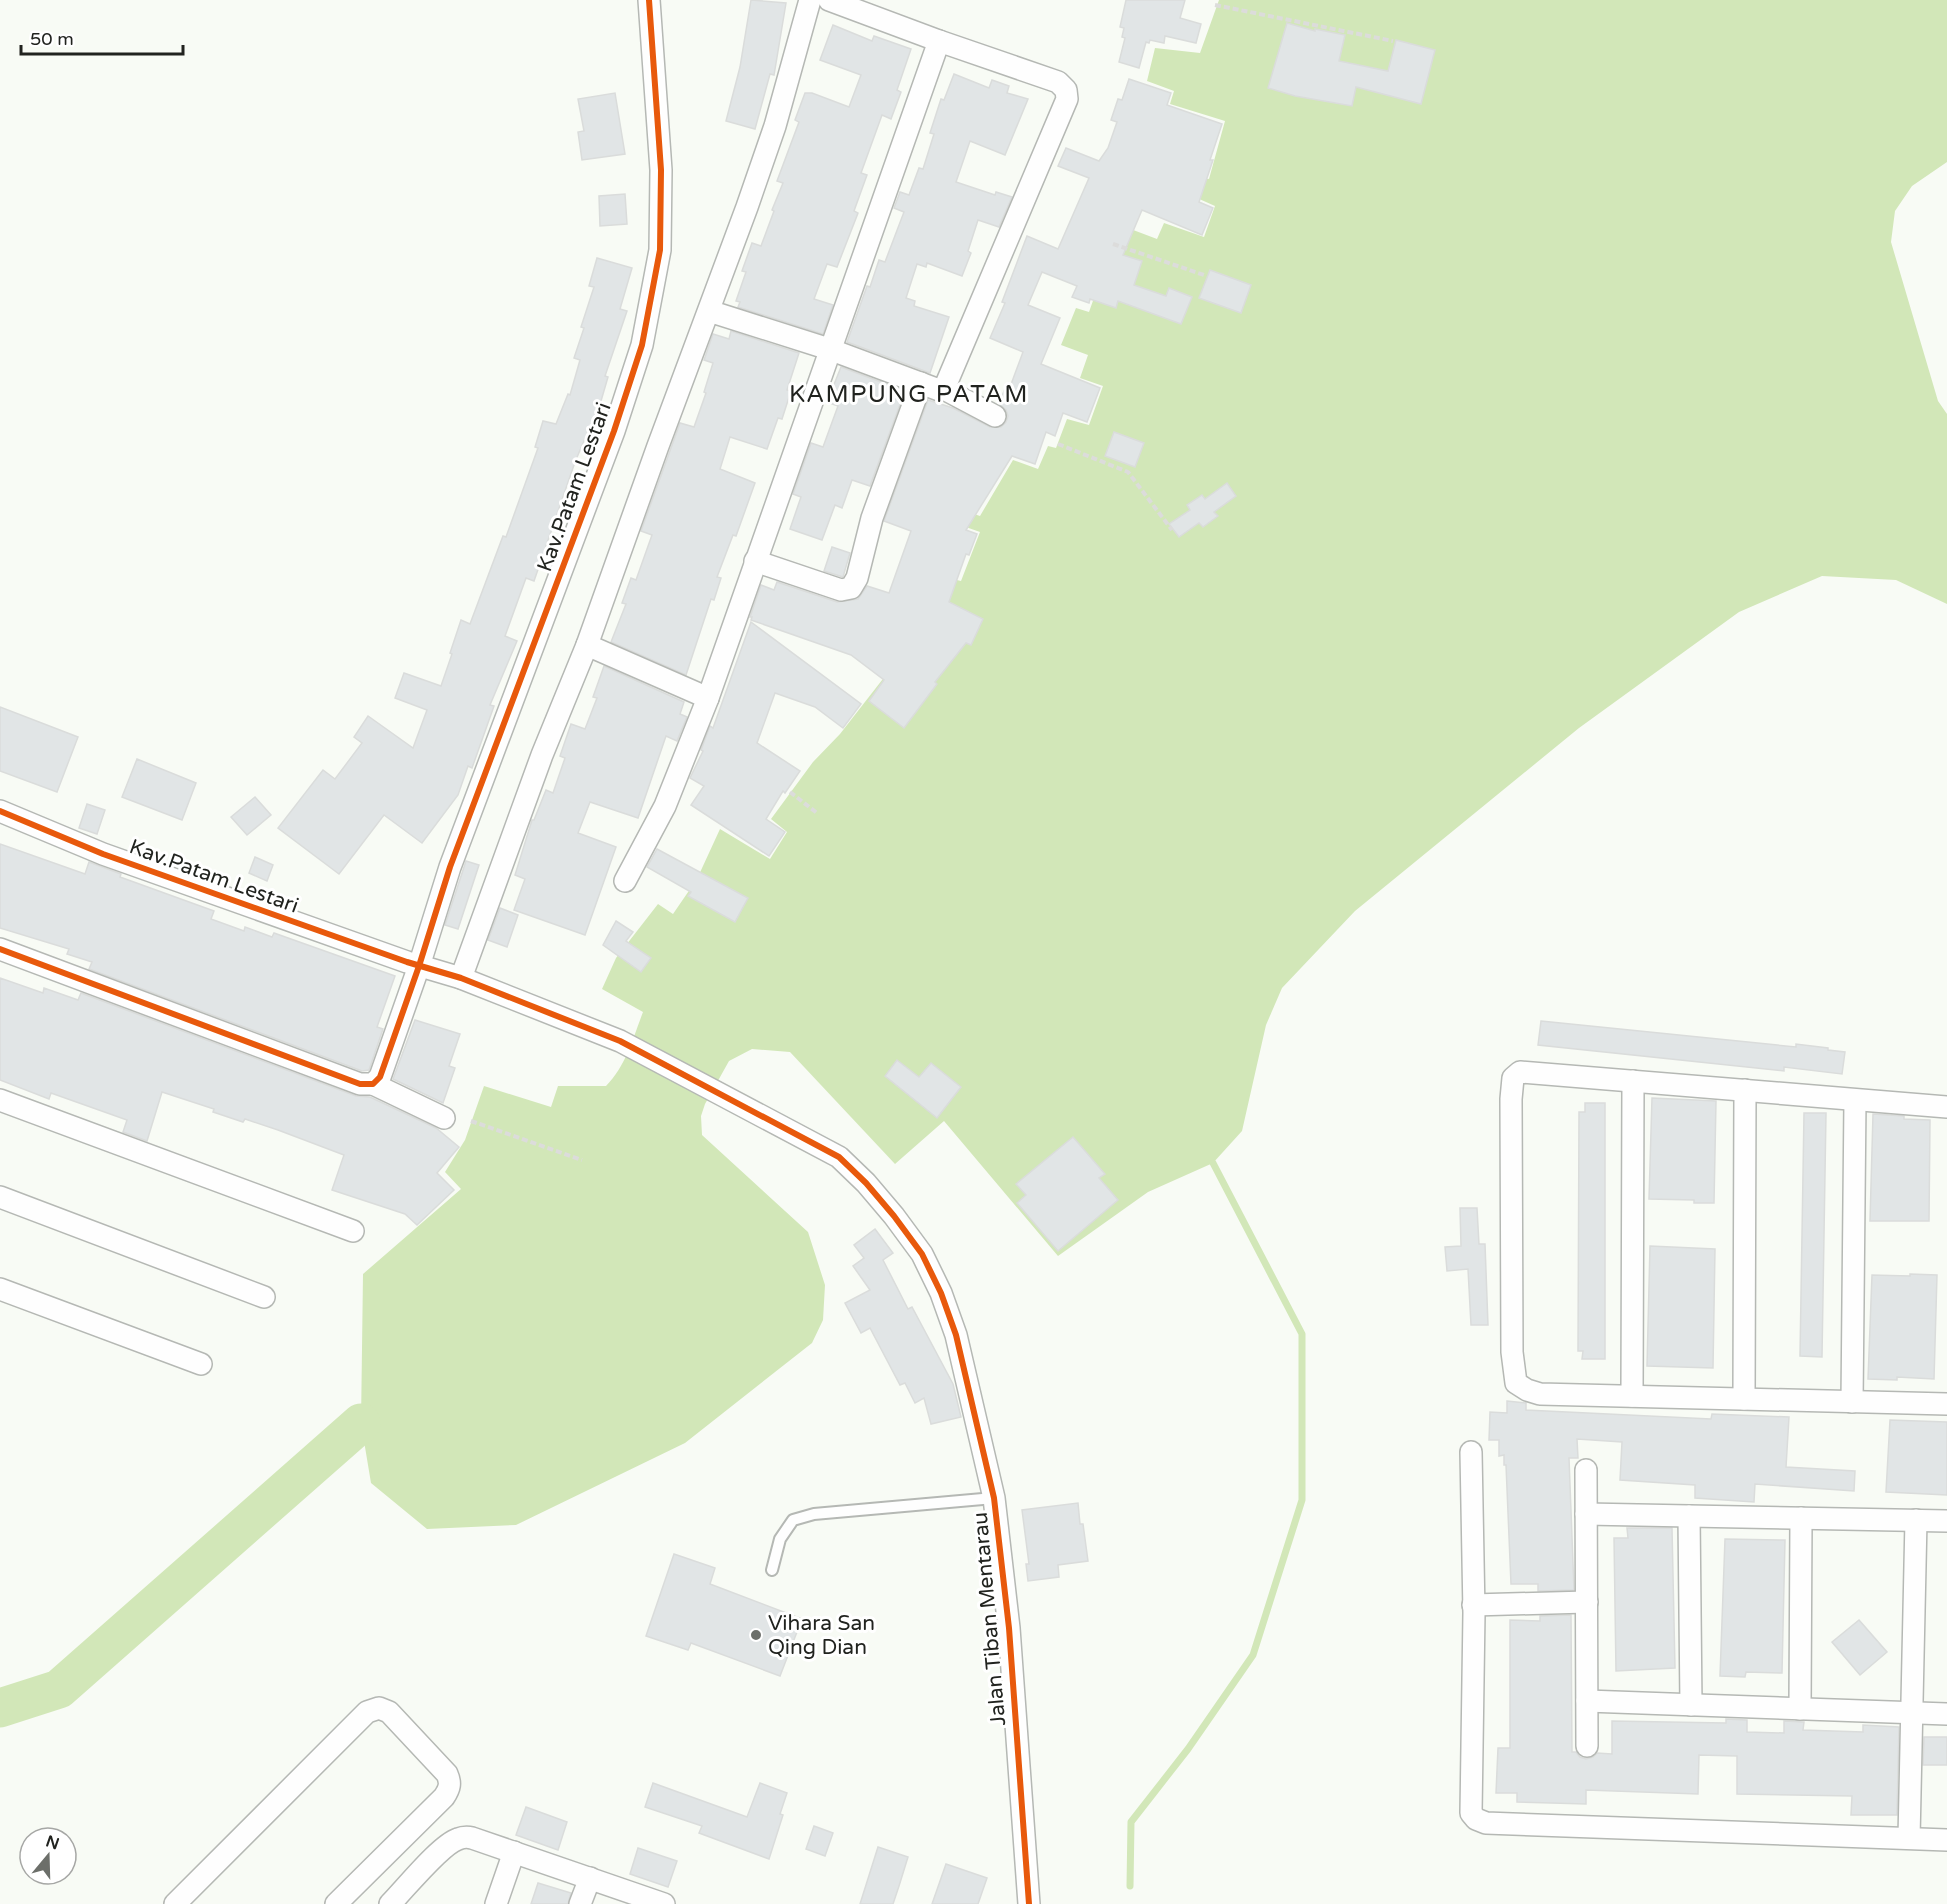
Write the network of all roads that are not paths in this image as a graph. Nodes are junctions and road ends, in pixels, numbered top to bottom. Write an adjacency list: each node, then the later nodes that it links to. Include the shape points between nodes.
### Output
1 (649, 0): 16 (street, Kav.Patam Lestari, via 660,170 660,250 642,345 614,431 450,867)
2 (810, 0): 5 (street, via 775,126)
3 (830, 0): 4 (street)
4 (939, 41): 6 (street); 8 (street, via 1058,82 1066,90 1067,99)
5 (709, 311): 6 (street); 11 (street)
6 (829, 349): 7 (street); 10 (street)
7 (921, 383): 8 (street, via 939,390); 10 (street, via 851,588 842,590)
8 (944, 388): 9 (street)
9 (995, 416)
10 (755, 561): 12 (street)
11 (588, 645): 12 (street); 17 (street, via 542,755)
12 (708, 698): 14 (street, via 665,806)
13 (0, 811): 16 (street, Kav.Patam Lestari, via 103,854)
14 (625, 881)
15 (0, 949): 19 (street, via 360,1084)
16 (419, 966): 17 (street, Kav.Patam Lestari); 19 (street, via 380,1077)
17 (461, 978): 23 (street, Kav.Patam Lestari, via 620,1041)
18 (1633, 1081): 20 (street); 31 (street); 31 (street, via 1520,1072 1513,1078 1511,1099 1512,1353 1516,1383 1539,1394)
19 (372, 1084): 25 (street)
20 (1745, 1090): 22 (street); 32 (street)
21 (0, 1100): 27 (street)
22 (1855, 1100): 24 (street); 33 (street)
23 (737, 1102): 37 (street, Jalan Tiban Mentarau, via 838,1157 894,1215 922,1254 956,1335)
24 (1947, 1107)
25 (444, 1118)
26 (0, 1197): 29 (street)
27 (353, 1231)
28 (0, 1289): 30 (street)
29 (264, 1297)
30 (201, 1364)
31 (1632, 1396): 32 (street)
32 (1744, 1399): 33 (street)
33 (1852, 1402): 34 (street)
34 (1947, 1404)
35 (1471, 1452): 45 (street)
36 (1586, 1470): 38 (street)
37 (994, 1498): 43 (lane, via 814,1514 793,1520 780,1539); 62 (street, Jalan Tiban Mentarau, via 1009,1628)
38 (1586, 1514): 39 (street); 44 (street)
39 (1689, 1516): 40 (street); 47 (street)
40 (1801, 1518): 41 (street); 48 (street)
41 (1916, 1520): 42 (street); 49 (street)
42 (1947, 1521)
43 (772, 1570)
44 (1587, 1607): 45 (street); 46 (street)
45 (1473, 1609): 52 (street, via 1472,1813 1476,1819 1486,1823)
46 (1587, 1701): 47 (street); 51 (street)
47 (1690, 1705): 48 (street)
48 (1800, 1708): 49 (street)
49 (1912, 1712): 50 (street); 52 (street)
50 (1947, 1714)
51 (1587, 1746)
52 (1909, 1839): 53 (street)
53 (1947, 1840)
54 (514, 1852): 55 (street); 58 (street, via 472,1838 457,1839); 59 (street)
55 (590, 1878): 60 (street); 61 (street)
56 (175, 1904): 57 (street, via 367,1713 379,1708 388,1712 451,1782 444,1797)
57 (336, 1904)
58 (390, 1904)
59 (496, 1904)
60 (580, 1904)
61 (664, 1904)
62 (1029, 1904)

